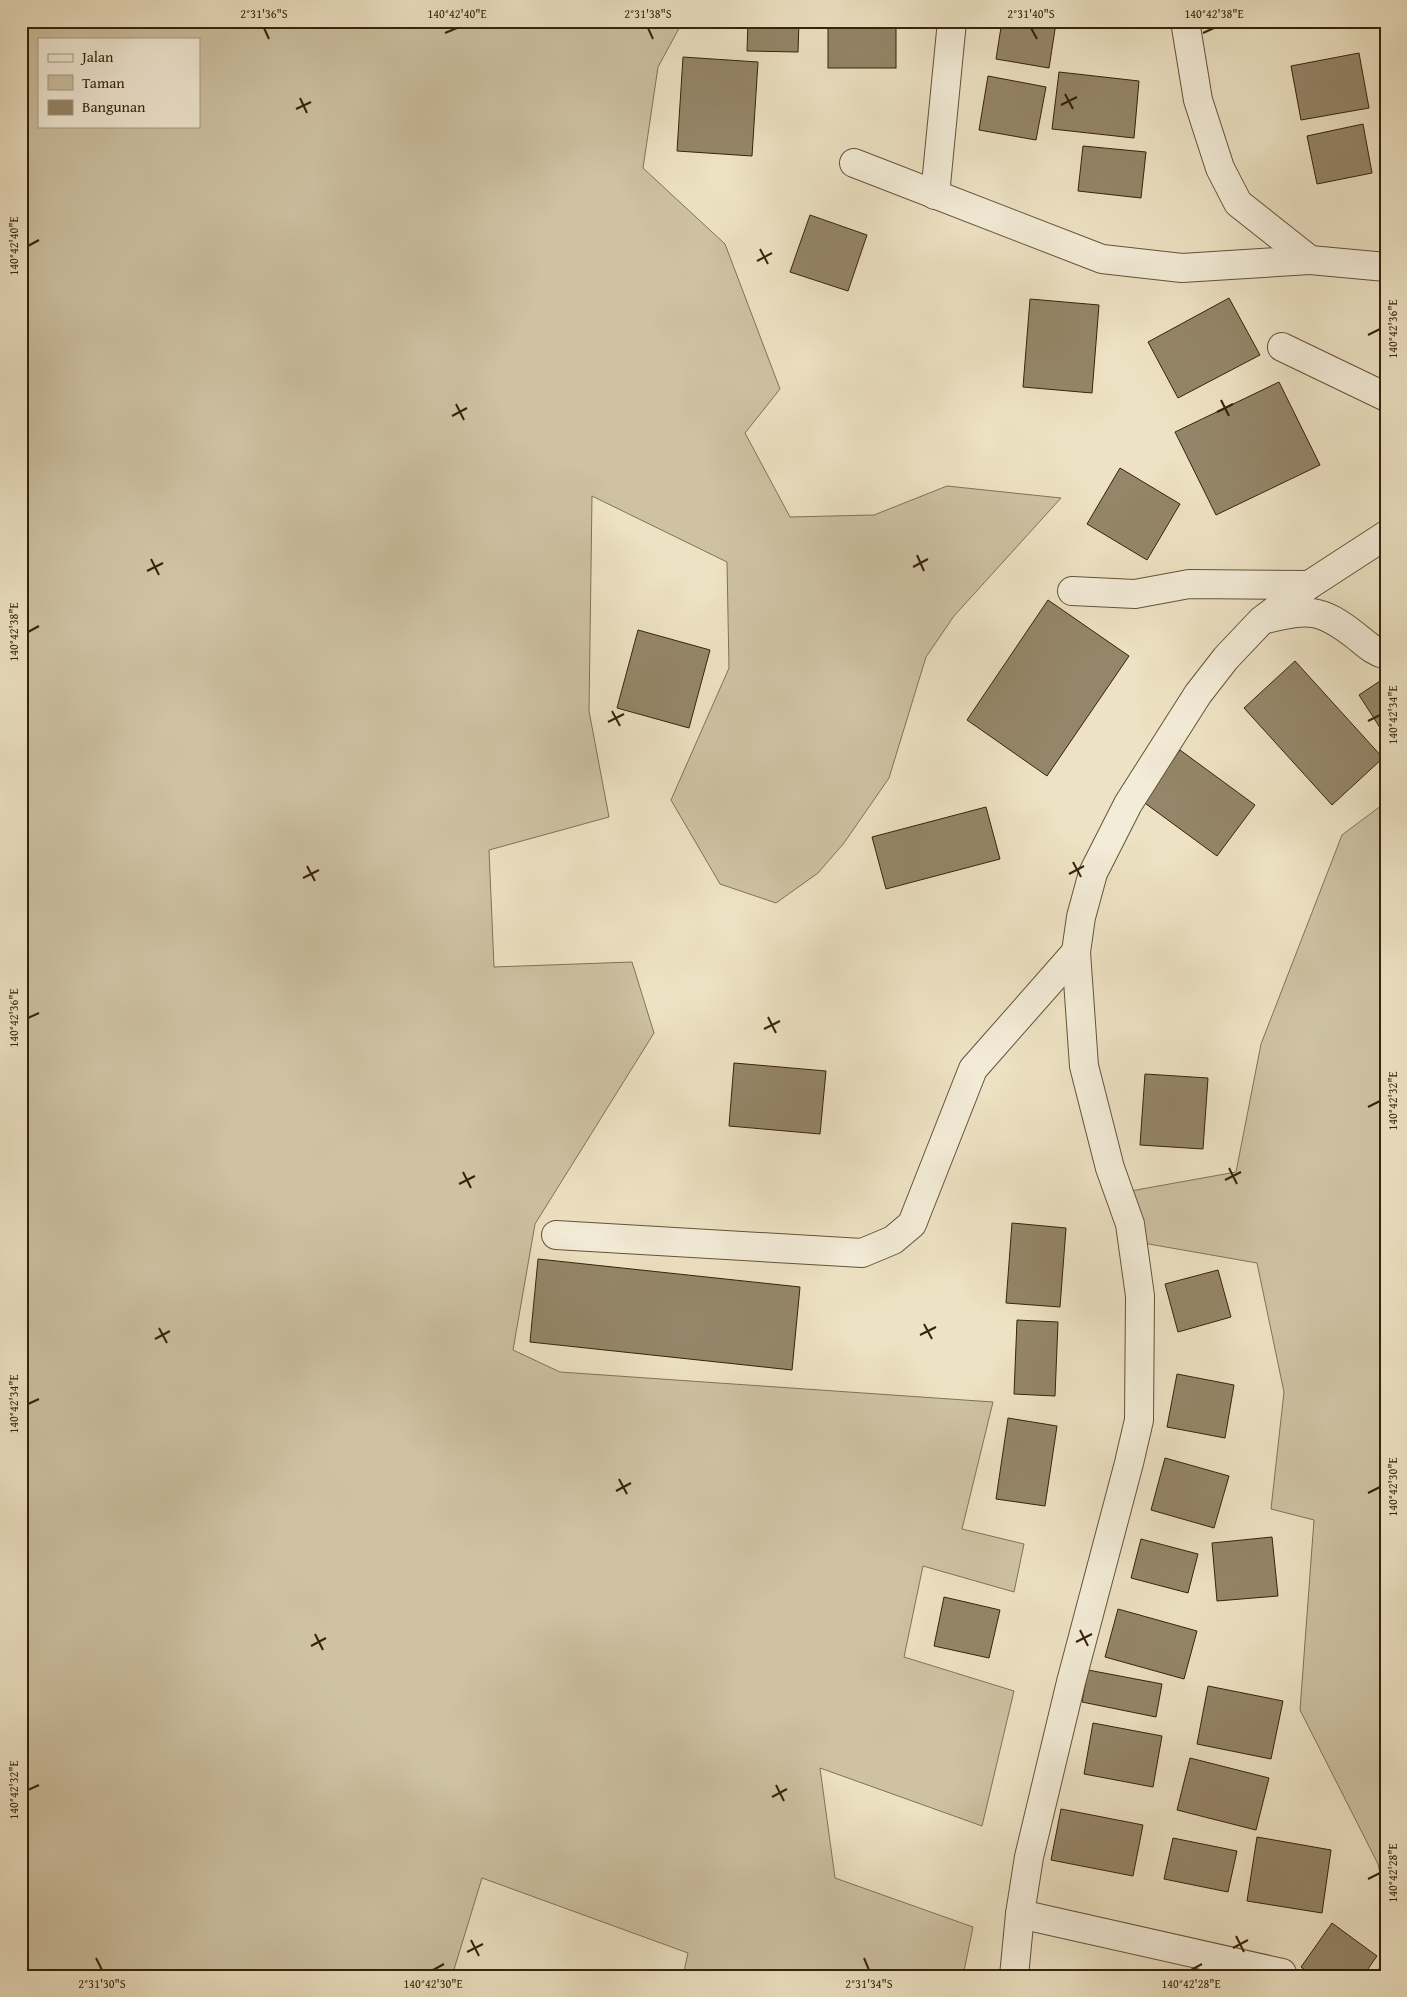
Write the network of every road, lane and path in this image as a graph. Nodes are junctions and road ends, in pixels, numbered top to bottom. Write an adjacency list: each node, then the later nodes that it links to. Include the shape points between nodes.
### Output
1 (952, 21): 4 (street)
2 (1185, 21): 5 (street, via 1198,100 1220,168 1238,203)
3 (854, 163): 4 (street)
4 (935, 195): 5 (street, via 1102,259 1182,268)
5 (1310, 260): 6 (street)
6 (1386, 267)
7 (1282, 347): 8 (street)
8 (1386, 398)
9 (1386, 535): 10 (street)
10 (1309, 586): 11 (street, via 1189,584 1135,594); 12 (street)
11 (1072, 592)
12 (1262, 620): 13 (street, via 1315,612 1332,618 1374,651); 14 (street, via 1198,694 1128,804 1093,873)
13 (1386, 655)
14 (1076, 952): 15 (street, via 973,1069 912,1224 894,1240 862,1253); 16 (street, via 1084,1066 1110,1168 1130,1224 1140,1296 1139,1420 1071,1682 1029,1857)
15 (556, 1235)
16 (1020, 1914): 17 (street); 18 (street)
17 (1282, 1973)
18 (1014, 1976)

